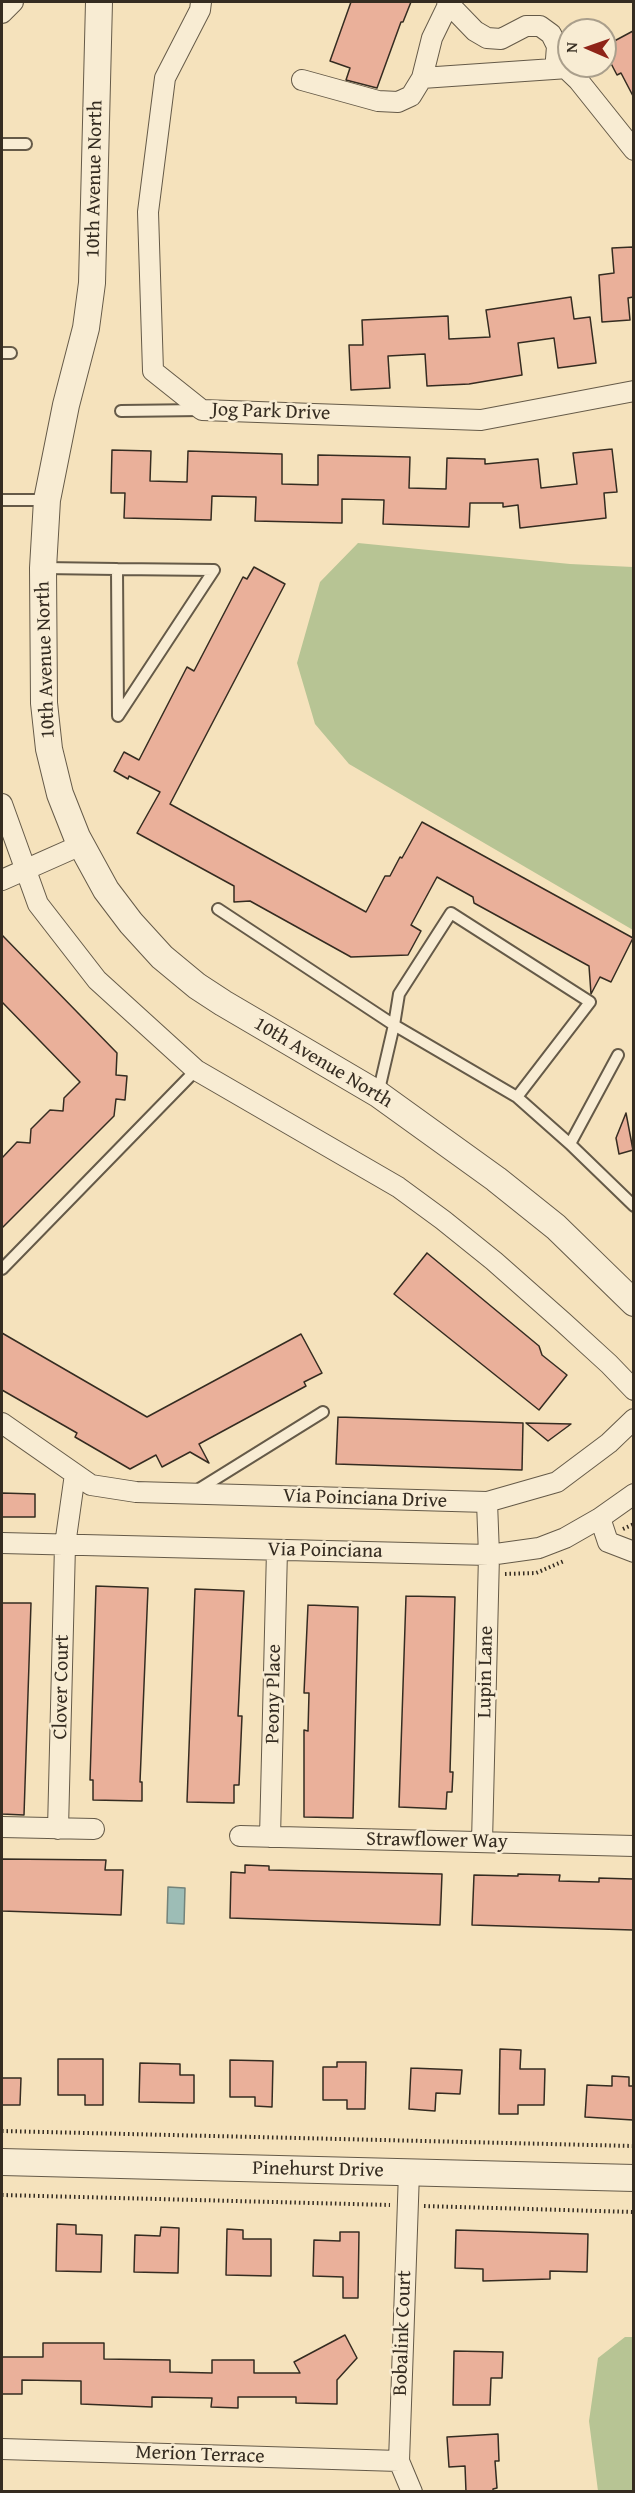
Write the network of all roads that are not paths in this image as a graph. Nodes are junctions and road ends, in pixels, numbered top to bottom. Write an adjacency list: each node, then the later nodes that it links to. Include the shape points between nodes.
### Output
1 (13, 2): 5 (street)
2 (99, 2): 18 (street, 10th Avenue North, via 92,283 87,328 66,405)
3 (201, 2): 15 (street, Jog Park Drive, via 165,78 148,212 153,370)
4 (448, 2): 6 (street, via 487,38 501,39 525,26 540,26 551,34); 8 (street, via 432,38)
5 (2, 13)
6 (557, 46)
7 (557, 69): 8 (street)
8 (422, 78): 10 (street, via 411,96 398,102 378,101)
9 (576, 78): 13 (street)
10 (302, 80)
11 (2, 144): 12 (lane)
12 (26, 144)
13 (633, 150)
14 (633, 391): 15 (street, Jog Park Drive, via 481,420)
15 (202, 410): 16 (lane)
16 (121, 411)
17 (2, 500): 18 (lane)
18 (47, 501): 19 (street, 10th Avenue North)
19 (43, 568): 20 (lane); 22 (street, 10th Avenue North, via 44,703 49,749 60,794)
20 (117, 569): 20 (lane, via 118,660 118,716 214,570)
21 (2, 804): 23 (street)
22 (81, 845): 23 (street); 29 (street, 10th Avenue North, via 106,891 162,957 223,1003)
23 (24, 870): 24 (street); 28 (street, via 38,904 97,981)
24 (2, 880)
25 (218, 909): 26 (lane)
26 (394, 1024): 29 (lane); 30 (lane); 30 (lane, via 399,994 451,913 590,1002)
27 (618, 1055): 31 (lane)
28 (196, 1070): 33 (lane); 35 (street, via 398,1187 494,1261)
29 (378, 1094): 34 (street, 10th Avenue North, via 556,1227)
30 (517, 1097): 31 (lane)
31 (570, 1144): 32 (lane)
32 (633, 1206)
33 (2, 1269)
34 (633, 1303)
35 (633, 1390)
36 (323, 1412): 40 (lane)
37 (633, 1419): 42 (street, Via Poinciana Drive, via 609,1443 557,1482)
38 (2, 1423): 39 (street, Via Poinciana Drive)
39 (75, 1474): 40 (street, Via Poinciana Drive, via 92,1485); 45 (street)
40 (191, 1494): 42 (street, Via Poinciana Drive)
41 (633, 1494): 43 (street, Via Poinciana)
42 (487, 1502): 48 (street, Lupin Lane)
43 (600, 1518): 47 (street, via 608,1542); 48 (street, Via Poinciana, via 539,1548)
44 (2, 1543): 45 (street, Via Poinciana)
45 (65, 1545): 46 (street, Via Poinciana); 50 (street, Clover Court)
46 (277, 1550): 48 (street, Via Poinciana); 53 (street, Peony Place)
47 (633, 1552)
48 (489, 1556): 54 (street, Lupin Lane)
49 (2, 1827): 50 (street)
50 (58, 1829): 51 (street)
51 (94, 1829)
52 (240, 1836): 53 (street, Strawflower Way)
53 (270, 1837): 54 (street, Strawflower Way)
54 (482, 1842): 55 (street, Strawflower Way)
55 (633, 1846)
56 (2, 2162): 57 (street, Pinehurst Drive)
57 (409, 2172): 58 (street, Pinehurst Drive); 60 (street, Bobalink Court)
58 (633, 2178)
59 (2, 2449): 60 (street, Merion Terrace)
60 (399, 2461): 61 (street, Bobalink Court)
61 (412, 2492)

